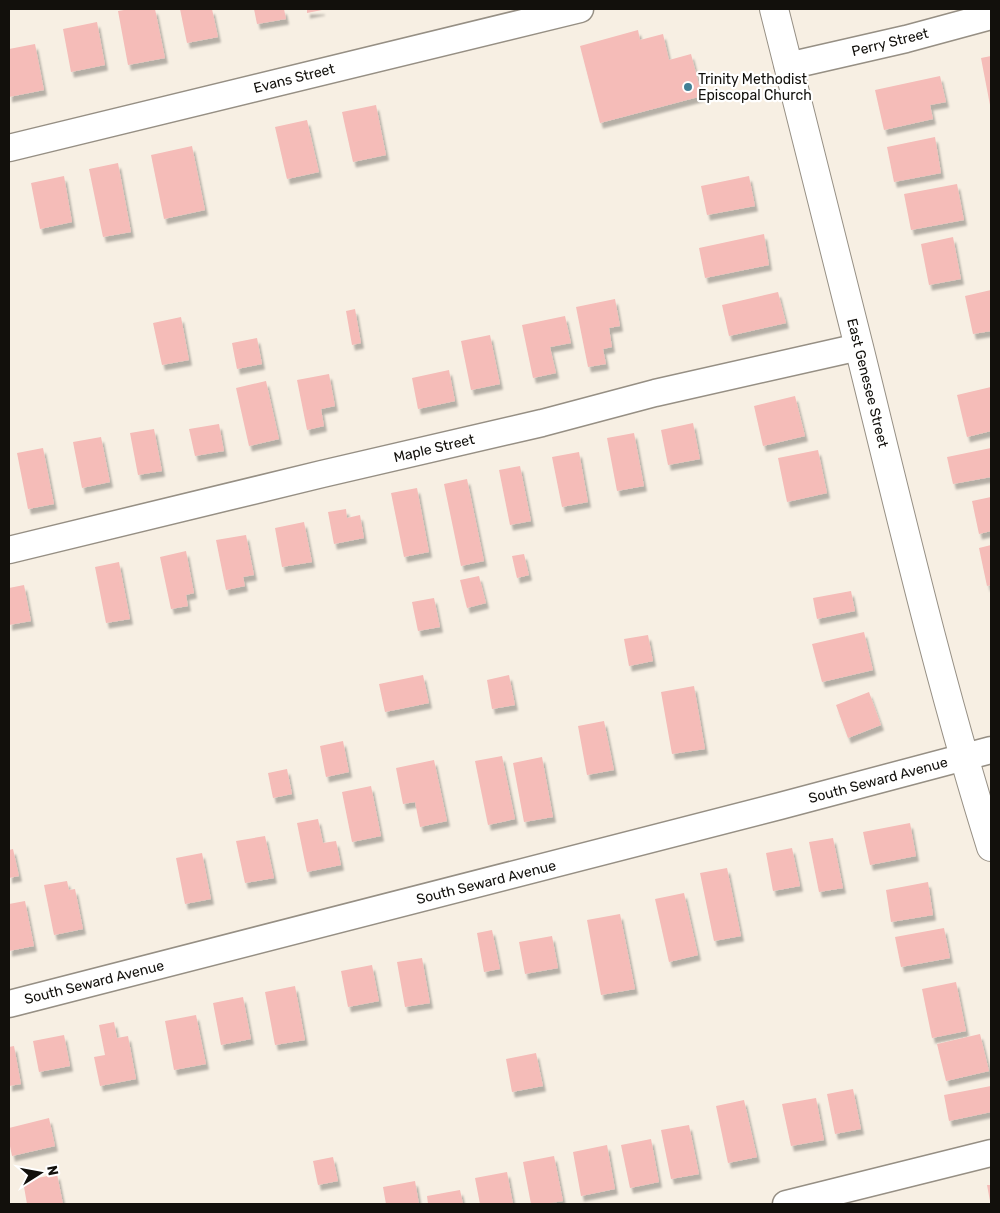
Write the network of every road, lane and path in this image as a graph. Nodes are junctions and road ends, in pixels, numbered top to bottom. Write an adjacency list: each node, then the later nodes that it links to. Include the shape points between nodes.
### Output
1 (580, 9): 5 (street, Evans Street)
2 (774, 9): 4 (highway, East Genesee Street)
3 (991, 16): 4 (street, Perry Street)
4 (788, 66): 6 (highway, East Genesee Street)
5 (9, 148)
6 (859, 347): 7 (street, Maple Street); 9 (highway, East Genesee Street, via 927,627)
7 (9, 550)
8 (991, 750): 9 (street, South Seward Avenue)
9 (963, 756): 10 (highway, East Genesee Street); 11 (highway, East Genesee Street); 12 (street, South Seward Avenue, via 790,804)
10 (991, 822)
11 (991, 848)
12 (9, 1004)
13 (991, 1153): 14 (street)
14 (786, 1204)

